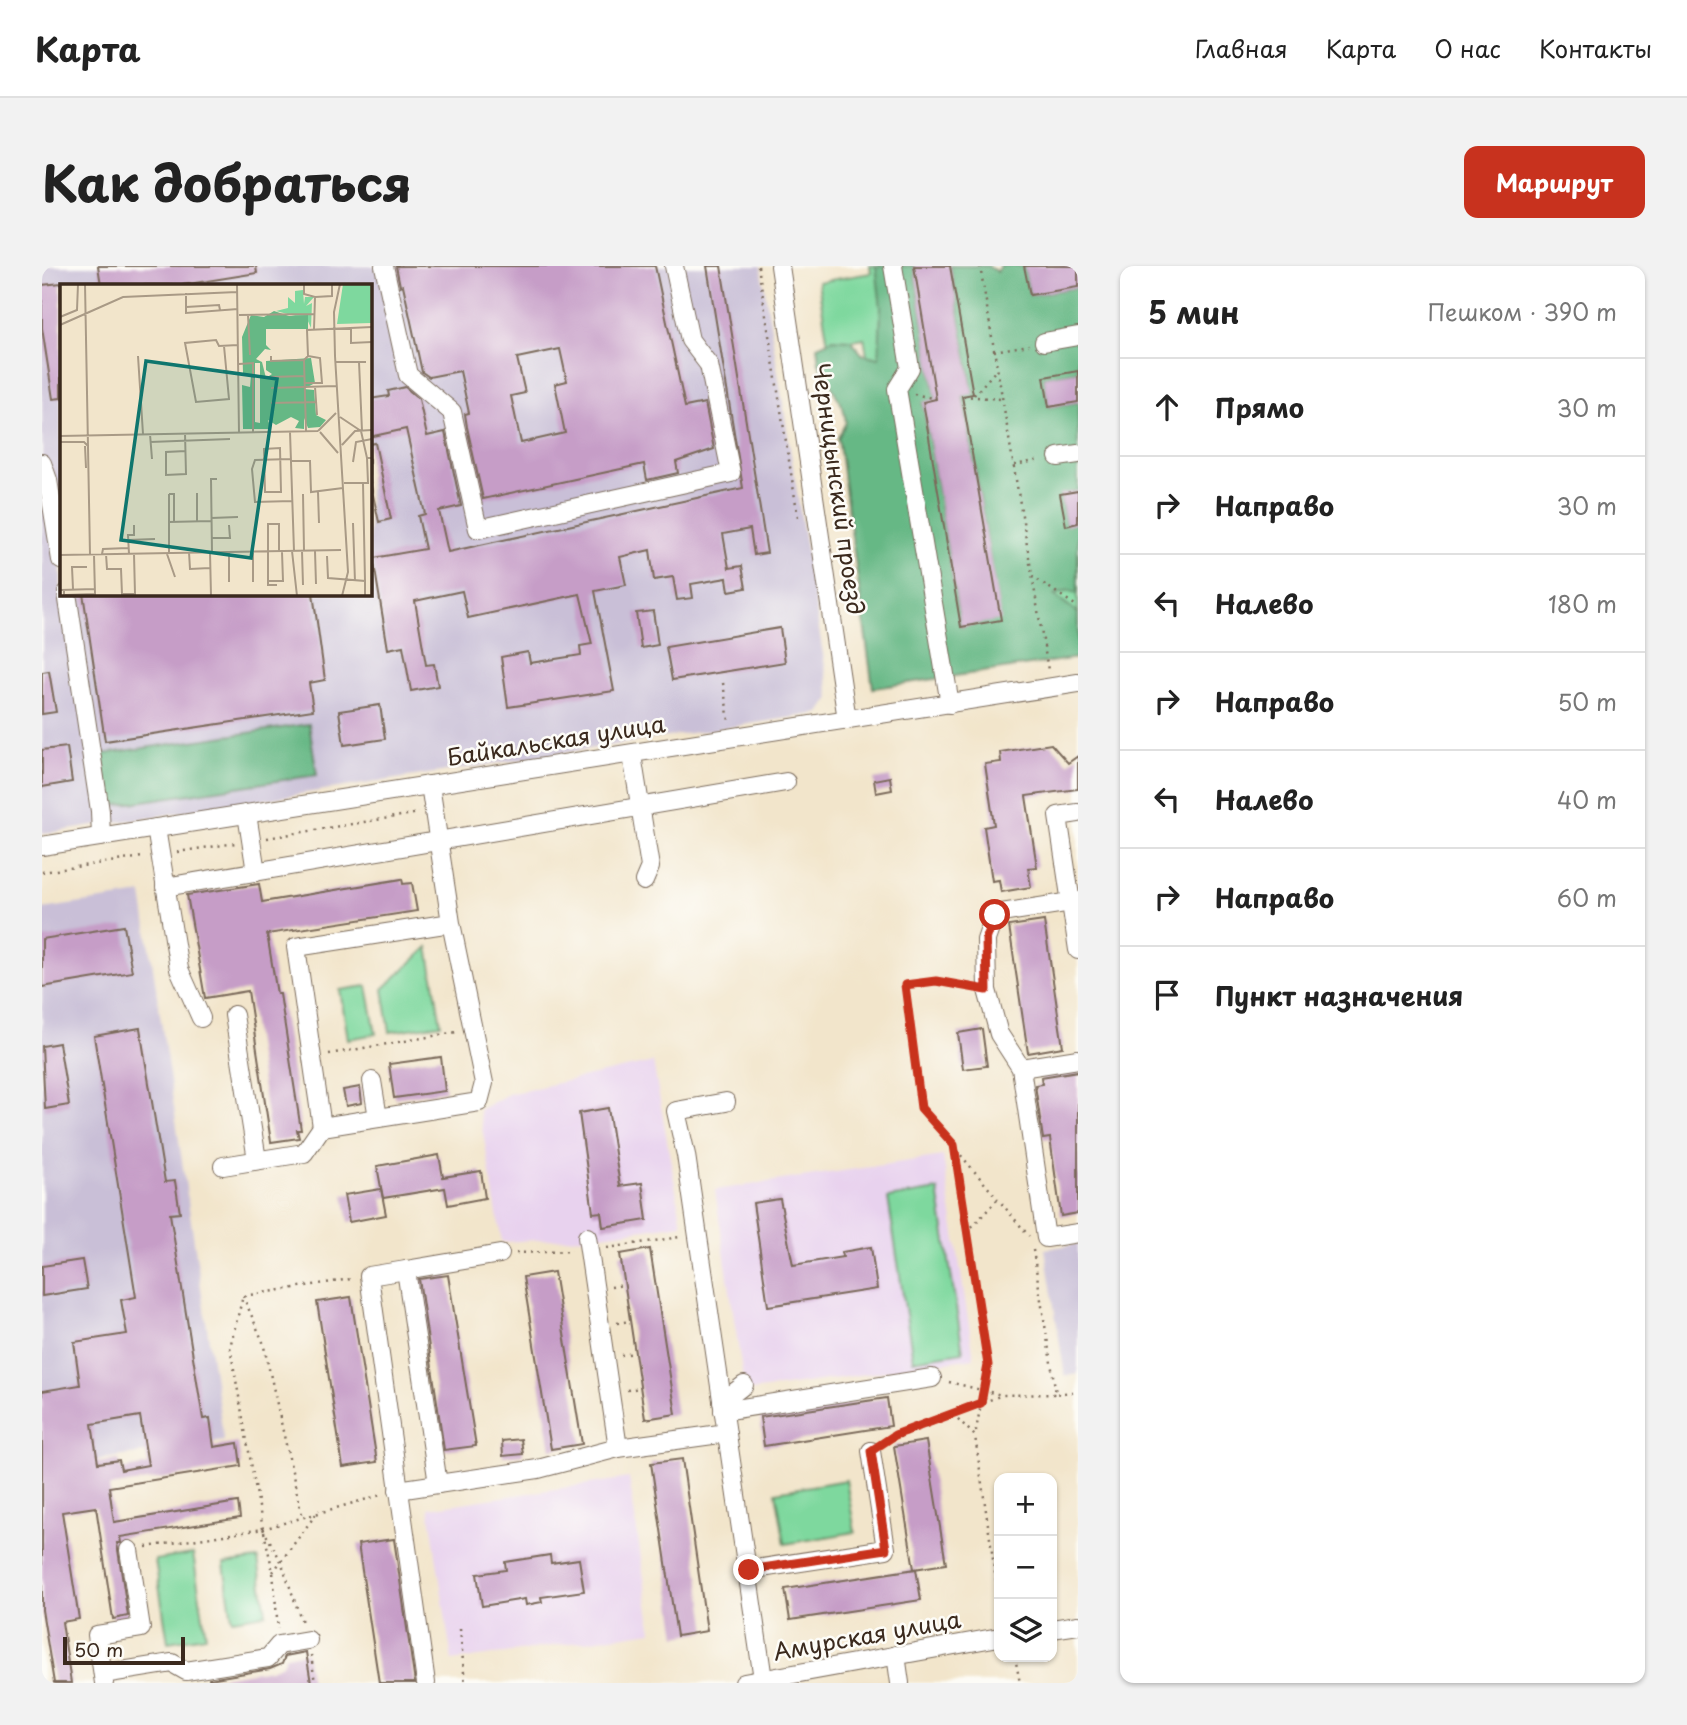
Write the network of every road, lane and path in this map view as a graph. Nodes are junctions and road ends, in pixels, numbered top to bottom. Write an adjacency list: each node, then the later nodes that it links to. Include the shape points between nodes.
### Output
1 (384, 266): 2 (street, via 408,375 452,412 478,529 732,473 709,365 690,340)
2 (674, 266)
3 (758, 266): 20 (path)
4 (780, 266): 29 (street, Черницынский проезд)
5 (893, 266): 11 (street, via 910,368)
6 (980, 266): 9 (path)
7 (1078, 336): 8 (street)
8 (1044, 342): 9 (path)
9 (994, 351): 10 (path)
10 (997, 369): 13 (path); 15 (path)
11 (897, 389): 14 (path); 28 (street)
12 (962, 396): 13 (path)
13 (973, 397): 15 (path)
14 (936, 399)
15 (1002, 399): 19 (path)
16 (1078, 454): 17 (street)
17 (1059, 457): 19 (path)
18 (42, 463): 21 (street)
19 (1013, 465): 22 (path)
20 (800, 528)
21 (60, 554)
22 (1032, 576): 24 (path); 25 (path)
23 (67, 595): 39 (street)
24 (1078, 607)
25 (1048, 671)
26 (723, 683): 30 (path)
27 (1078, 683): 28 (street, Байкальская улица)
28 (950, 704): 29 (street, Байкальская улица)
29 (847, 720): 31 (street, Байкальская улица)
30 (729, 722)
31 (632, 755): 33 (street, Байкальская улица); 34 (street)
32 (786, 782): 34 (street)
33 (430, 785): 35 (street); 37 (street, Байкальская улица)
34 (641, 807): 41 (street); 46 (street, via 650,867)
35 (434, 810): 40 (path); 41 (street)
36 (1078, 813): 48 (street, via 1058,816)
37 (247, 814): 38 (street, Байкальская улица); 40 (street)
38 (156, 828): 39 (street, Байкальская улица); 43 (street)
39 (101, 837): 42 (street, Байкальская улица)
40 (251, 840): 43 (path); 45 (street)
41 (439, 841): 45 (street); 49 (street)
42 (42, 846)
43 (160, 855): 44 (path); 47 (street)
44 (42, 872)
45 (256, 872): 47 (street)
46 (644, 881)
47 (165, 887): 53 (street, via 178,969)
48 (1074, 901): 50 (street); 51 (street, via 995,915 986,940)
49 (451, 923): 54 (street); 55 (street, via 296,947)
50 (1078, 950)
51 (987, 990): 57 (street, via 999,1034); 62 (path, via 936,981 905,985 921,1108)
52 (234, 1014): 63 (street)
53 (201, 1018)
54 (474, 1029): 55 (path); 60 (street, via 484,1083 479,1102)
55 (312, 1057): 61 (street)
56 (1078, 1059): 57 (street)
57 (1021, 1068): 67 (street, via 1046,1238)
58 (372, 1081): 60 (street)
59 (726, 1102): 80 (street, via 676,1111)
60 (378, 1118): 61 (street)
61 (323, 1126): 63 (street, via 304,1153)
62 (954, 1145): 65 (path); 66 (path)
63 (257, 1160): 64 (street)
64 (223, 1166)
65 (998, 1199): 66 (path); 77 (path, via 1032,1240)
66 (967, 1232): 75 (path, via 988,1365)
67 (1078, 1233)
68 (587, 1237): 84 (street)
69 (500, 1254): 70 (street)
70 (406, 1270): 71 (street); 86 (street)
71 (369, 1276): 72 (path); 87 (street)
72 (243, 1296): 89 (path, via 263,1342); 90 (path, via 230,1347)
73 (932, 1378): 75 (path); 80 (street)
74 (744, 1385): 80 (street)
75 (983, 1390): 78 (path); 79 (path)
76 (1078, 1391): 77 (path)
77 (1056, 1394): 78 (path)
78 (1002, 1395): 79 (path)
79 (981, 1403): 81 (path); 83 (path)
80 (722, 1407): 82 (street)
81 (953, 1414): 83 (path); 85 (path, via 895,1435)
82 (727, 1433): 84 (street); 93 (street)
83 (975, 1436): 95 (path)
84 (618, 1448): 86 (street, via 538,1469)
85 (871, 1451): 93 (street, via 886,1549)
86 (438, 1484): 87 (street)
87 (398, 1490): 88 (path); 107 (street)
88 (320, 1510): 89 (path); 92 (path)
89 (302, 1516): 90 (path)
90 (263, 1529): 91 (path); 92 (path); 94 (path)
91 (129, 1550): 104 (street, via 141,1629 97,1635)
92 (281, 1562): 94 (path); 100 (path)
93 (749, 1570): 105 (street)
94 (273, 1572): 101 (path)
95 (999, 1599)
96 (1078, 1625): 97 (street)
97 (1057, 1628)
98 (460, 1629): 108 (path)
99 (994, 1638): 102 (street, Амурская улица)
100 (308, 1640): 101 (street); 106 (path)
101 (279, 1645): 104 (street, via 268,1658 186,1671 173,1663)
102 (896, 1655): 105 (street, Амурская улица); 109 (street)
103 (1016, 1662): 110 (path)
104 (103, 1678)
105 (753, 1682)
106 (315, 1683)
107 (426, 1683)
108 (465, 1683)
109 (900, 1683)
110 (1020, 1683)

